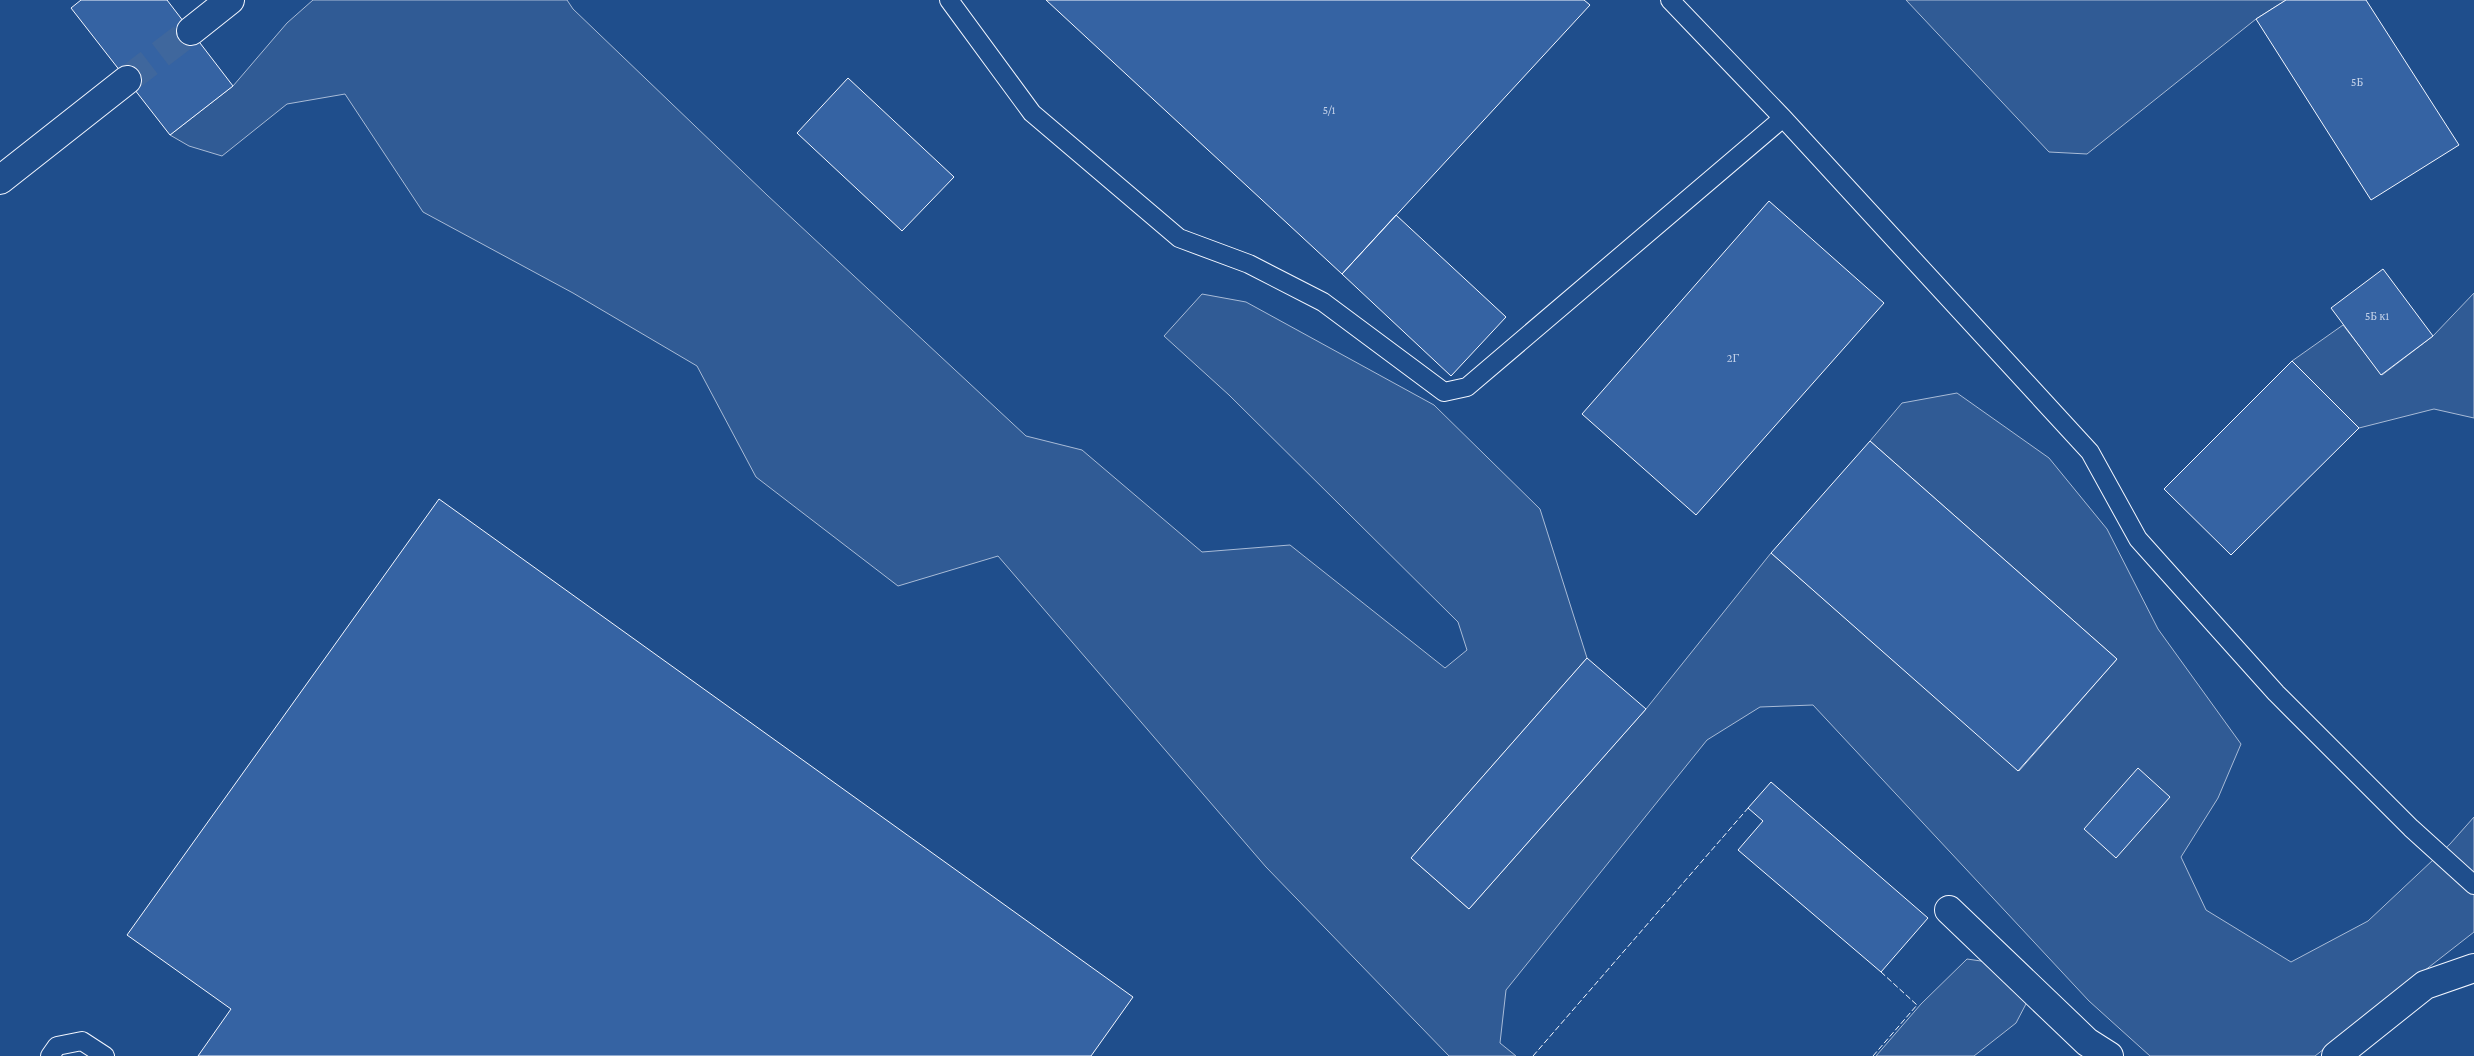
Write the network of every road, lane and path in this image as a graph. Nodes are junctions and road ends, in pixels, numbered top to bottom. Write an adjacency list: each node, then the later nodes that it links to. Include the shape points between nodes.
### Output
1 (230, 0): 4 (street)
2 (950, 0): 6 (lane, via 1032,113 1179,238 1249,264 1323,302 1444,392 1467,387)
3 (1670, 0): 6 (lane)
4 (191, 31)
5 (127, 80): 7 (street)
6 (1783, 118): 8 (lane, via 2090,452 2138,539 2276,693 2411,828)
7 (0, 180)
8 (2474, 885)
9 (1949, 910): 13 (street, via 2087,1042)
10 (2474, 968): 14 (street, via 2425,986)
11 (50, 1056): 12 (lane, via 58,1046 82,1041)
12 (105, 1056)
13 (2108, 1056)
14 (2336, 1056)

